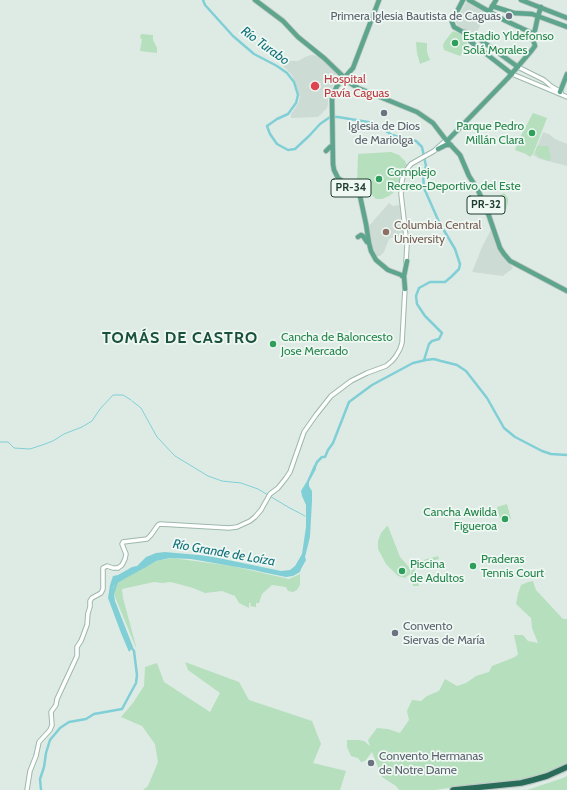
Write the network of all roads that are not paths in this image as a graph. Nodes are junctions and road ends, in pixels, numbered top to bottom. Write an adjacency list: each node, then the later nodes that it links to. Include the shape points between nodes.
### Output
1 (256, 0): 18 (main road, PR-32, via 283,21 298,38)
2 (379, 0): 15 (main road)
3 (466, 0): 8 (main road); 13 (main road, via 455,23)
4 (496, 0): 6 (main road)
5 (521, 0): 7 (main road)
6 (492, 6): 8 (main road); 9 (main road, via 514,14)
7 (541, 8): 9 (main road); 10 (main road)
8 (489, 12): 12 (main road)
9 (538, 16): 11 (main road); 12 (main road)
10 (567, 18)
11 (567, 27)
12 (534, 34): 14 (main road, via 535,46)
13 (471, 36): 14 (main road); 16 (main road, via 471,42)
14 (518, 67): 16 (main road); 19 (main road, via 544,80)
15 (350, 71): 18 (main road); 18 (main road, via 348,76)
16 (512, 74): 20 (main road); 24 (main road)
17 (567, 74): 19 (main road)
18 (343, 77): 21 (main road, PR-32, via 360,88); 22 (main road, PR-32, via 354,86); 25 (main road, PR-34, via 332,100)
19 (560, 92): 20 (main road)
20 (567, 96)
21 (423, 114): 22 (main road); 23 (main road, PR-32)
22 (430, 120): 23 (main road); 24 (main road, PR-32)
23 (439, 128): 24 (main road, PR-32)
24 (448, 141): 26 (main road); 28 (main road); 40 (main road, PR-32, via 461,154 506,256)
25 (332, 146): 27 (main road); 27 (main road, PR-34)
26 (438, 150): 28 (main road)
27 (332, 153): 35 (main road, PR-34, via 332,170 336,178 359,196); 38 (main road, PR-34, via 334,170 338,178 359,192 368,220 369,243 376,260 388,270)
28 (427, 155): 29 (main road, via 411,164)
29 (402, 180): 30 (main road); 31 (main road)
30 (402, 185): 31 (main road); 32 (main road)
31 (398, 193): 32 (main road); 33 (main road)
32 (402, 204): 33 (main road)
33 (403, 218): 36 (main road); 37 (main road)
34 (358, 237): 35 (main road, via 362,235)
35 (367, 242): 38 (main road, PR-34, via 370,253 379,266)
36 (407, 261): 38 (main road); 39 (main road)
37 (404, 267): 38 (main road)
38 (402, 276): 39 (main road)
39 (404, 287): 42 (main road, via 402,343 396,356 389,363 351,381 331,396 304,432 290,472 270,494 253,519 235,528 160,524 147,539 123,542 126,554 122,565 118,568 103,568 103,589 90,601 87,624 76,650 78,654 56,705 50,712 52,725 39,742 30,771)
40 (567, 291)
41 (567, 768): 43 (highway, via 533,780); 44 (highway, via 534,782)
42 (28, 790)
43 (453, 790)
44 (465, 790)

